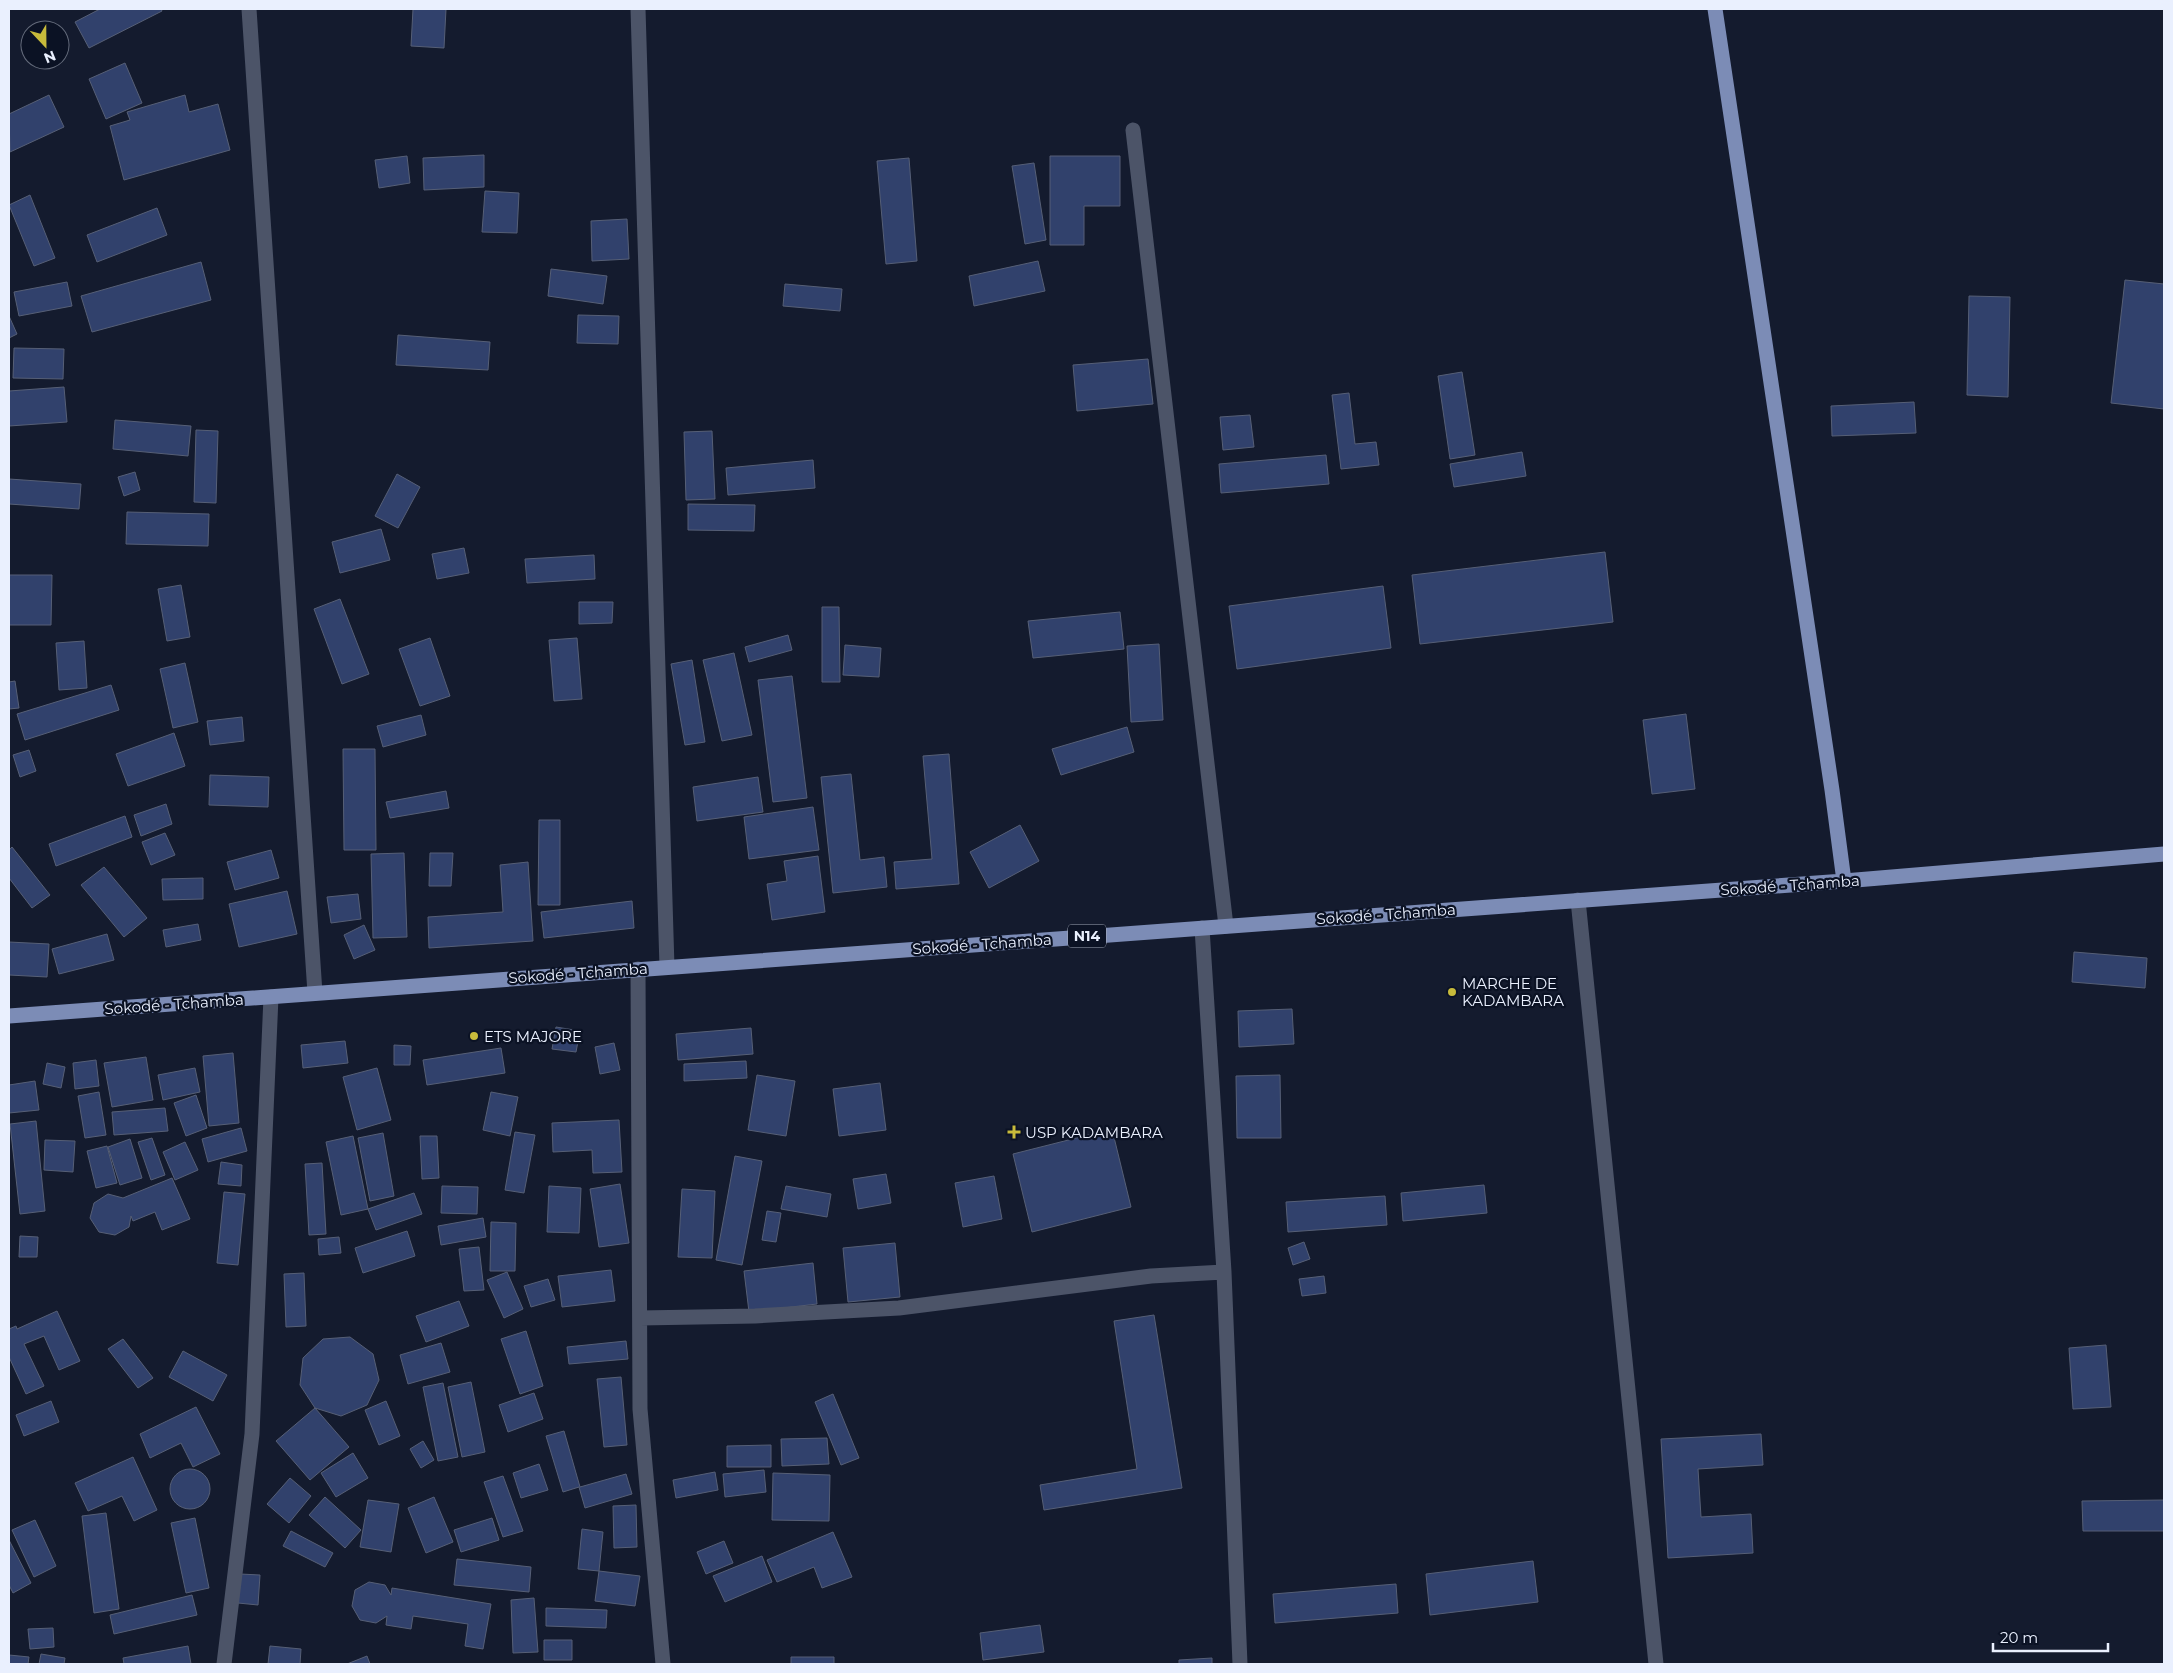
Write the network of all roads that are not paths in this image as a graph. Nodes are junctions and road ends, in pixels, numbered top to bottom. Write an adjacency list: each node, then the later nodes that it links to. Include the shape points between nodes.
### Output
1 (249, 9): 12 (street)
2 (638, 9): 10 (street)
3 (1715, 9): 6 (main road)
4 (1133, 130): 8 (street)
5 (2164, 854): 6 (main road, Sokodé - Tchamba / N14)
6 (1844, 881): 7 (main road, Sokodé - Tchamba / N14)
7 (1578, 900): 8 (main road, Sokodé - Tchamba / N14); 20 (street)
8 (1226, 926): 9 (main road, Sokodé - Tchamba / N14)
9 (1202, 928): 10 (main road, Sokodé - Tchamba / N14); 15 (street)
10 (666, 967): 11 (main road, Sokodé - Tchamba / N14)
11 (638, 969): 12 (main road, Sokodé - Tchamba / N14); 16 (street)
12 (315, 993): 13 (main road, Sokodé - Tchamba / N14)
13 (271, 997): 14 (main road, Sokodé - Tchamba / N14); 17 (street, via 252,1434)
14 (9, 1016)
15 (1224, 1272): 16 (street, via 1150,1276 899,1308); 19 (street)
16 (640, 1318): 18 (street, via 640,1410)
17 (224, 1664)
18 (664, 1664)
19 (1240, 1664)
20 (1656, 1664)

